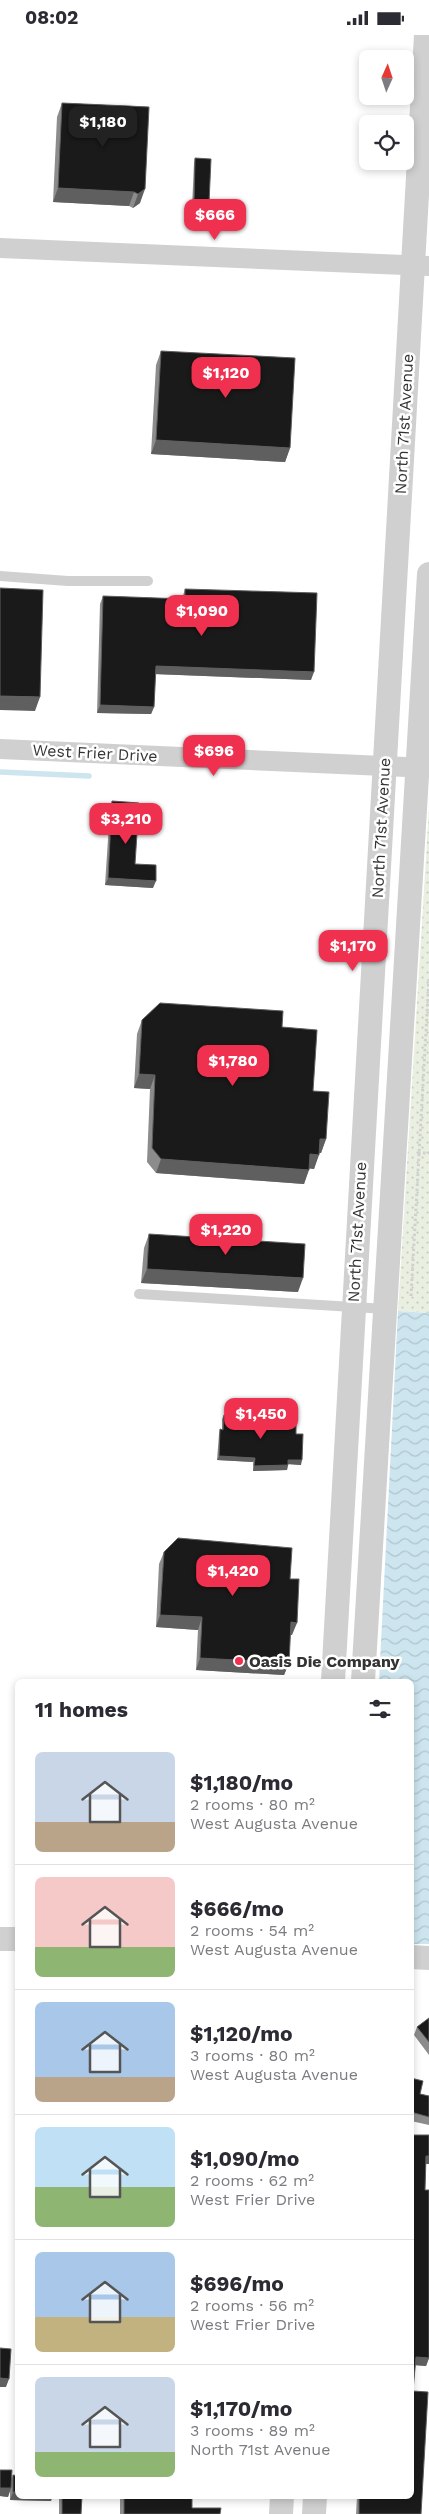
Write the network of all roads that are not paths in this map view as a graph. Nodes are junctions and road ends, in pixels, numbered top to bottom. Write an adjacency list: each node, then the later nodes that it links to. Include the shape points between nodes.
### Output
1 (426, 35): 3 (street, North 71st Avenue)
2 (0, 248): 3 (street)
3 (421, 266): 4 (street, North 71st Avenue)
4 (396, 564): 5 (street); 10 (street, North 71st Avenue)
5 (429, 566)
6 (429, 574): 11 (street, North 71st Avenue)
7 (0, 576): 8 (lane, via 68,581)
8 (148, 581)
9 (0, 749): 10 (street, West Frier Drive)
10 (384, 766): 11 (street, West Frier Drive); 12 (street, North 71st Avenue)
11 (423, 767): 13 (street, North 71st Avenue)
12 (369, 1031): 13 (street); 15 (street, North 71st Avenue)
13 (401, 1034): 16 (street, North 71st Avenue)
14 (140, 1294): 15 (lane)
15 (353, 1307): 16 (lane); 17 (street, North 71st Avenue)
16 (386, 1309): 18 (street, North 71st Avenue)
17 (333, 1679)
18 (363, 1679)
19 (0, 1939): 20 (street)
20 (15, 1939)
21 (414, 1957): 22 (street)
22 (429, 1958)
23 (282, 2499): 25 (street)
24 (315, 2499): 26 (street)
25 (281, 2514)
26 (314, 2514)

